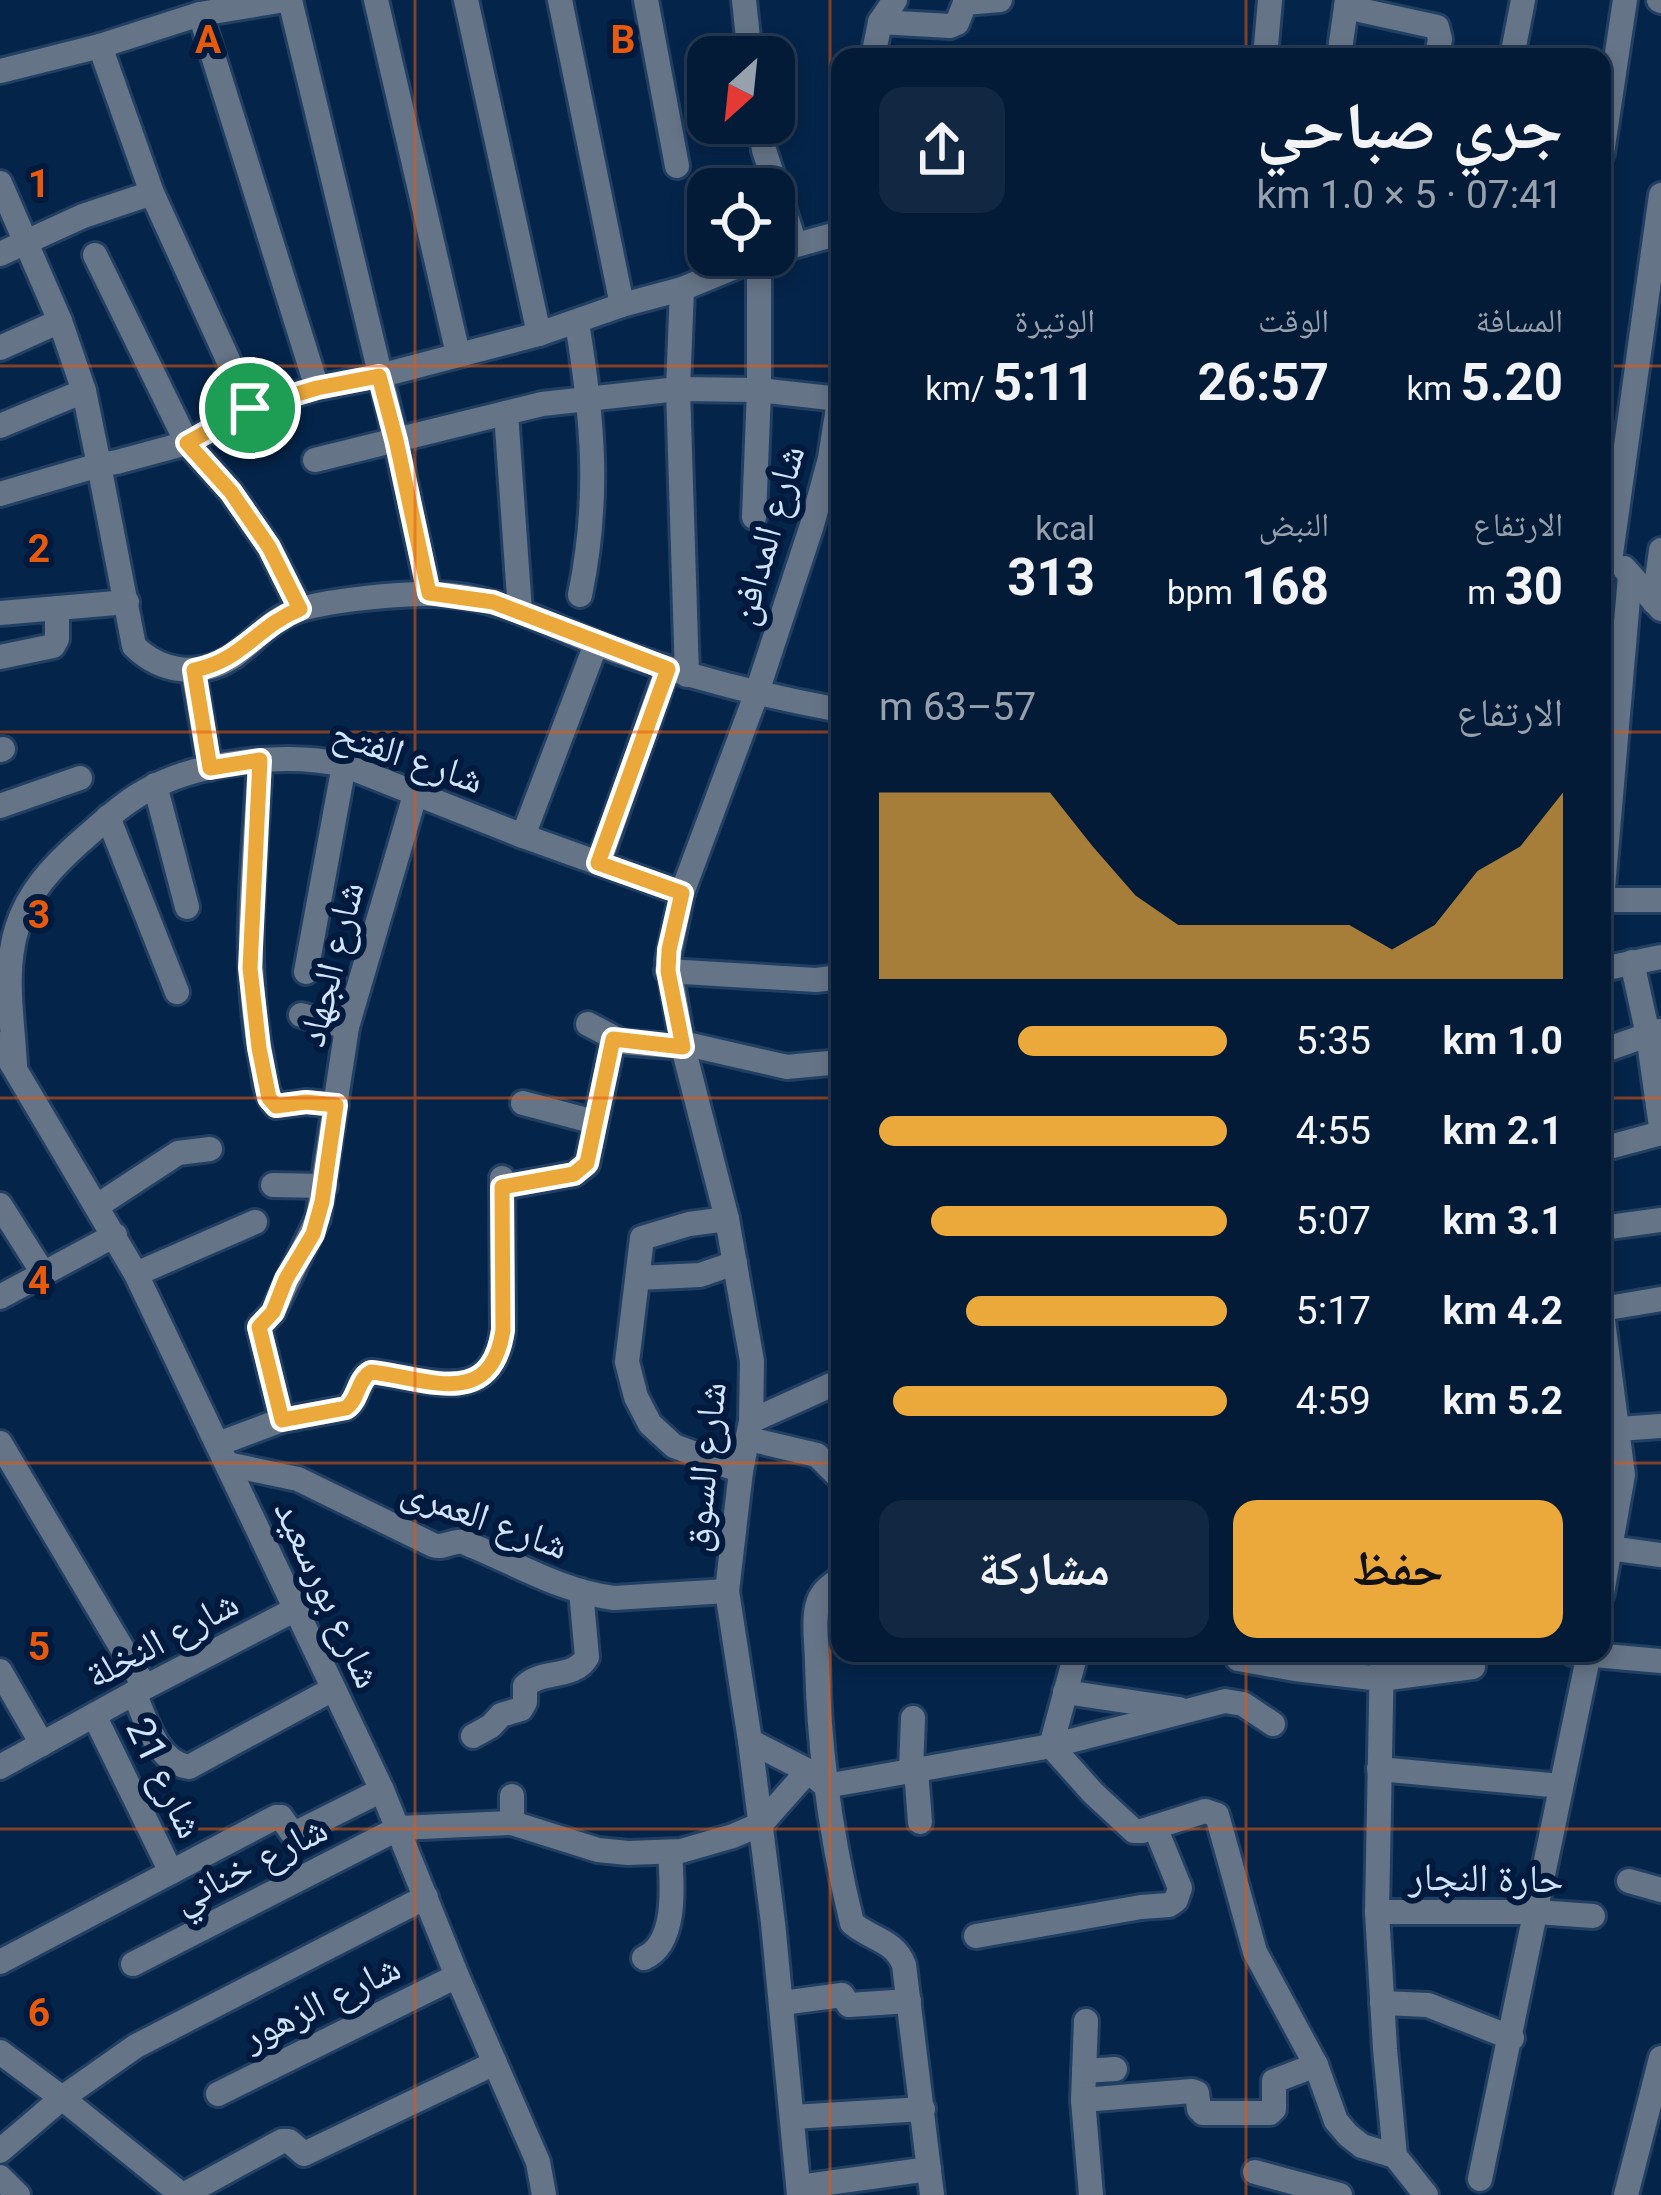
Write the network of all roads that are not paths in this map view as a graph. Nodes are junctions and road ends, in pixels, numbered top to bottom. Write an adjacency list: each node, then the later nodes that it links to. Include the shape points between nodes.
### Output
1 (287, 0): 13 (street); 43 (street)
2 (376, 0): 42 (street)
3 (466, 0): 40 (street)
4 (560, 0): 37 (street)
5 (646, 0): 24 (street)
6 (744, 0): 15 (street)
7 (895, 0): 14 (street)
8 (1000, 0): 14 (street, via 965,3 954,26)
9 (1270, 0): 18 (street)
10 (1523, 0): 21 (street)
11 (1625, 0): 23 (street)
12 (1347, 4): 19 (street); 20 (street, via 1437,27)
13 (200, 14): 16 (street); 44 (street)
14 (880, 22): 17 (street)
15 (748, 36)
16 (100, 46): 22 (street); 26 (street)
17 (876, 48)
18 (1266, 48)
19 (1340, 48)
20 (1438, 48)
21 (1514, 48)
22 (0, 71)
23 (1611, 93)
24 (677, 166)
25 (0, 183): 29 (street)
26 (152, 194): 29 (street); 50 (street)
27 (1661, 195): 35 (street)
28 (831, 236): 30 (street)
29 (26, 242): 31 (street); 38 (street)
30 (795, 246)
31 (0, 254)
32 (95, 255): 54 (street)
33 (714, 276): 36 (street)
34 (771, 276): 46 (street)
35 (1655, 282): 60 (street)
36 (682, 289): 37 (street); 45 (street)
37 (622, 305): 39 (street)
38 (60, 321): 41 (street); 47 (street)
39 (577, 323): 40 (street); 49 (street)
40 (539, 334): 42 (street)
41 (0, 348)
42 (458, 355): 43 (street)
43 (379, 376): 44 (street); 53 (street)
44 (317, 388): 50 (street)
45 (678, 389): 46 (street); 49 (street); 75 (street)
46 (759, 389): 48 (street); 59 (street)
47 (84, 391): 52 (street); 56 (street)
48 (831, 396)
49 (590, 399): 51 (street); 65 (street, via 592,517)
50 (250, 408): 54 (street)
51 (506, 413): 53 (street); 70 (street)
52 (0, 426)
53 (396, 440): 55 (street); 64 (street)
54 (187, 443): 56 (street); 69 (street, via 269,547)
55 (315, 460)
56 (99, 465): 58 (street); 66 (street)
57 (831, 470): 76 (street, شارع المدافن)
58 (0, 494)
59 (754, 518)
60 (1611, 522)
61 (1661, 550): 67 (street)
62 (1611, 555): 63 (street)
63 (1630, 576): 67 (street); 84 (street)
64 (429, 593): 69 (street); 70 (street)
65 (580, 595)
66 (127, 602): 68 (street); 74 (street, via 134,646 174,670)
67 (1658, 605)
68 (56, 608): 71 (street); 73 (street, via 53,646)
69 (300, 609): 74 (street, via 235,655)
70 (520, 611): 72 (street)
71 (0, 613)
72 (596, 644): 75 (street); 87 (street)
73 (0, 657)
74 (194, 670): 80 (street)
75 (677, 672): 76 (street); 88 (street)
76 (756, 695): 77 (street); 89 (street, شارع السوق)
77 (831, 708)
78 (260, 760): 79 (street, شارع الفتح); 80 (street, شارع الفتح); 111 (street, via 250,968 269,1098 276,1106)
79 (344, 765): 83 (street, شارع الفتح); 96 (street)
80 (210, 768): 82 (street, شارع الفتح)
81 (80, 778): 85 (street)
82 (155, 785): 86 (street, شارع الفتح); 92 (street)
83 (415, 795): 87 (street, شارع الفتح); 102 (street, شارع الجهاد)
84 (1611, 795)
85 (0, 806)
86 (108, 817): 99 (street); 109 (street, شارع الفتح, via 49,871 17,928 10,971)
87 (523, 836): 88 (street, شارع الفتح)
88 (598, 863): 89 (street, شارع الفتح)
89 (682, 893): 97 (street, شارع السوق)
90 (1611, 899): 91 (street)
91 (1659, 899)
92 (187, 907)
93 (1661, 957): 94 (street)
94 (1632, 962): 95 (street); 103 (street)
95 (1611, 967)
96 (306, 971)
97 (668, 971): 98 (street); 106 (street, شارع السوق)
98 (831, 978)
99 (177, 992)
100 (301, 1015): 102 (street)
101 (588, 1024): 104 (street)
102 (347, 1027): 111 (street, شارع الجهاد)
103 (1654, 1033): 107 (street); 113 (street)
104 (613, 1039): 106 (street); 112 (street)
105 (0, 1045): 109 (street, شارع بورسعيد)
106 (682, 1045): 108 (street, via 787,1067); 120 (street, شارع السوق)
107 (1611, 1048)
108 (831, 1063)
109 (15, 1066): 118 (street, شارع بورسعيد)
110 (523, 1103): 112 (street)
111 (336, 1105): 117 (street, شارع الجهاد)
112 (595, 1122): 133 (street, via 579,1172 502,1182 501,1348 479,1378 462,1386 371,1372 346,1408)
113 (1661, 1130): 114 (street)
114 (1611, 1147)
115 (210, 1149): 118 (street, via 178,1153)
116 (273, 1185): 117 (street)
117 (325, 1186): 133 (street, شارع الجهاد, via 313,1234 259,1327)
118 (97, 1206): 124 (street, شارع بورسعيد)
119 (3, 1218): 126 (street)
120 (728, 1219): 125 (street, شارع السوق); 128 (street, via 643,1237)
121 (1661, 1220): 123 (street)
122 (255, 1222): 127 (street)
123 (1611, 1227)
124 (115, 1235): 126 (street); 127 (street, شارع بورسعيد)
125 (735, 1263): 128 (street, via 700,1275); 135 (street, شارع السوق, via 752,1361)
126 (43, 1273): 129 (street)
127 (136, 1274): 139 (street, شارع بورسعيد)
128 (638, 1278): 141 (street, via 627,1363 644,1414 674,1446)
129 (0, 1297)
130 (1661, 1299): 131 (street)
131 (1611, 1309)
132 (831, 1386): 135 (street)
133 (282, 1420): 139 (street)
134 (1661, 1426): 136 (street)
135 (750, 1430): 140 (street, via 817,1455); 141 (street, شارع السوق)
136 (1611, 1430)
137 (1611, 1433): 142 (street, via 1623,1475)
138 (0, 1443): 158 (street)
139 (222, 1454): 147 (street, شارع العمرى, via 298,1479 433,1545 463,1542); 148 (street, شارع بورسعيد)
140 (831, 1469)
141 (742, 1472): 146 (street, شارع السوق)
142 (1611, 1527)
143 (1611, 1549): 144 (street)
144 (1661, 1555)
145 (831, 1585): 171 (street, via 817,1602)
146 (727, 1591): 147 (street, شارع العمرى, via 614,1598); 165 (street, شارع السوق)
147 (581, 1592): 164 (street, via 583,1665 531,1680 521,1709)
148 (294, 1610): 157 (street, شارع بورسعيد); 158 (street, شارع النخلة)
149 (1611, 1656): 150 (street)
150 (1661, 1661)
151 (1073, 1662): 159 (street)
152 (1255, 1662): 154 (street)
153 (1583, 1662): 172 (street)
154 (1382, 1666): 155 (street); 169 (street)
155 (1473, 1667)
156 (0, 1671): 166 (street)
157 (333, 1689): 158 (street, via 189,1767 168,1759 152,1735); 173 (street, شارع بورسعيد)
158 (139, 1690): 161 (street, شارع النخلة)
159 (1065, 1692): 160 (street); 167 (street)
160 (1193, 1711): 163 (street, via 1244,1704); 167 (street)
161 (94, 1715): 166 (street, شارع النخلة); 181 (street, شارع 21)
162 (913, 1718): 170 (street)
163 (1273, 1724)
164 (473, 1736)
165 (751, 1741): 171 (street); 177 (street, شارع السوق)
166 (42, 1744): 168 (street, شارع النخلة)
167 (1051, 1746): 170 (street); 179 (street, via 1128,1827)
168 (0, 1767)
169 (1379, 1769): 172 (street); 185 (street)
170 (914, 1770): 171 (street); 175 (street)
171 (817, 1778): 177 (street); 193 (street, via 852,1922 898,1951)
172 (1562, 1786): 186 (street)
173 (382, 1790): 178 (street, شارع بورسعيد); 181 (street, via 296,1833 276,1816)
174 (512, 1796): 176 (street)
175 (920, 1822)
176 (512, 1823): 178 (street); 180 (street, via 598,1850)
177 (761, 1824): 180 (street); 194 (street, شارع السوق)
178 (399, 1828): 184 (street, شارع بورسعيد); 191 (street, شارع خناني)
179 (1148, 1829): 188 (street, via 1180,1888 1169,1905); 201 (street, via 1205,1811 1217,1815 1255,1952)
180 (670, 1852): 189 (street, via 671,1910 655,1953)
181 (171, 1872): 190 (street)
182 (1629, 1881): 183 (street)
183 (1661, 1890)
184 (426, 1897): 192 (street, شارع بورسعيد); 206 (street, via 167,2029)
185 (1377, 1912): 186 (street, حارة النجار); 195 (street)
186 (1537, 1912): 187 (street, حارة النجار); 197 (street)
187 (1594, 1916)
188 (976, 1936)
189 (644, 1958)
190 (0, 1962)
191 (133, 1964)
192 (457, 1976): 200 (street, شارع بورسعيد); 204 (street, شارع الزهور)
193 (909, 2001): 194 (street, via 849,2005 842,1995); 208 (street)
194 (782, 2003): 209 (street, شارع السوق)
195 (1382, 2003): 197 (street, via 1428,2005); 211 (street)
196 (1086, 2021): 203 (street)
197 (1512, 2038): 214 (street)
198 (0, 2052): 206 (street)
199 (1661, 2058): 205 (street)
200 (495, 2063): 218 (street, via 304,2154 282,2140); 219 (street, شارع بورسعيد)
201 (1316, 2065): 207 (street, via 1274,2081 1270,2113 1203,2113 1192,2091); 211 (street, via 1348,2135)
202 (1115, 2069): 203 (street)
203 (1084, 2071): 207 (street)
204 (218, 2094)
205 (1656, 2094): 224 (street)
206 (62, 2098): 210 (street); 218 (street)
207 (1083, 2100): 220 (street)
208 (923, 2109): 209 (street); 215 (street)
209 (794, 2117): 216 (street, شارع السوق)
210 (0, 2151)
211 (1395, 2156): 222 (street)
212 (1255, 2172): 221 (street)
213 (0, 2177): 217 (street)
214 (1480, 2179)
215 (931, 2182): 216 (street)
216 (799, 2191)
217 (18, 2195)
218 (182, 2195)
219 (544, 2195)
220 (1091, 2195)
221 (1340, 2195)
222 (1427, 2195): 223 (street)
223 (1448, 2195)
224 (1626, 2195)

